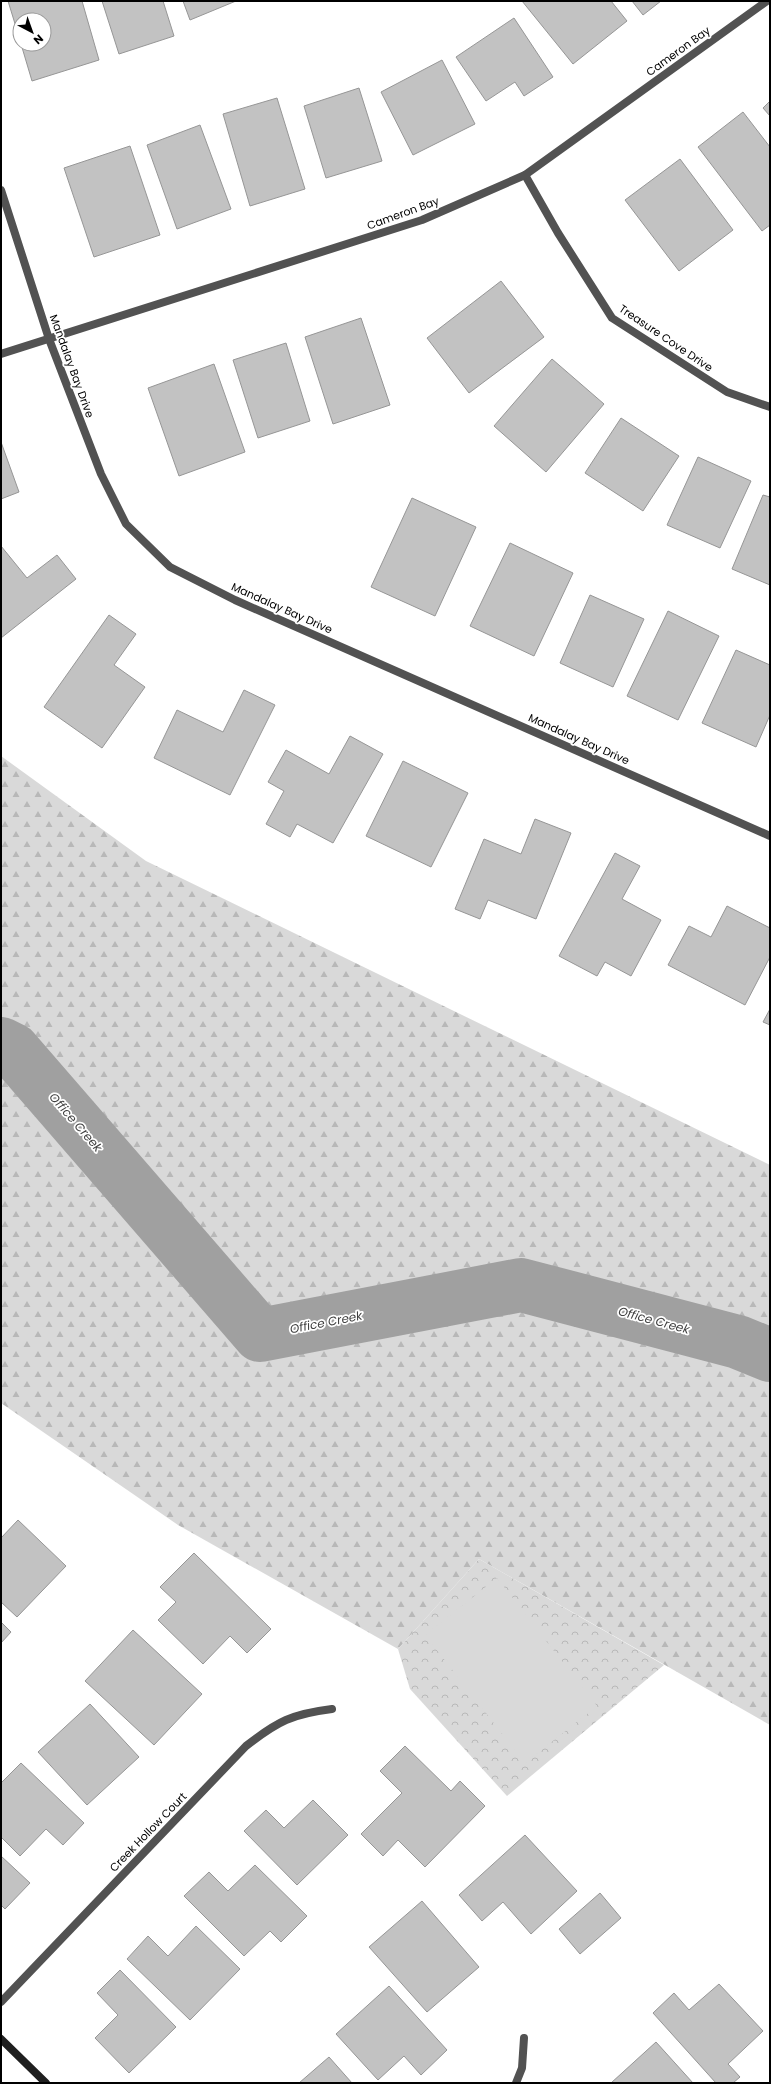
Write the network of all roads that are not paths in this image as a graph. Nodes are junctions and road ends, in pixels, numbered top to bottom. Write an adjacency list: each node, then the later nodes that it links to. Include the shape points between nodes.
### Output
1 (768, 1): 2 (street, Cameron Bay)
2 (525, 175): 4 (street, Cameron Bay, via 422,220); 6 (street, Treasure Cove Drive, via 612,318 727,392)
3 (1, 190): 4 (street, Mandalay Bay Drive)
4 (49, 339): 5 (street, Cameron Bay); 7 (street, Mandalay Bay Drive, via 101,474 126,524 170,567 235,600)
5 (1, 354)
6 (770, 407)
7 (770, 836)
8 (332, 1709): 9 (street, Creek Hollow Court, via 304,1713 273,1725 246,1746)
9 (1, 2002)
10 (524, 2038): 13 (street, via 522,2068)
11 (1, 2039): 12 (street)
12 (46, 2083)
13 (516, 2083)

